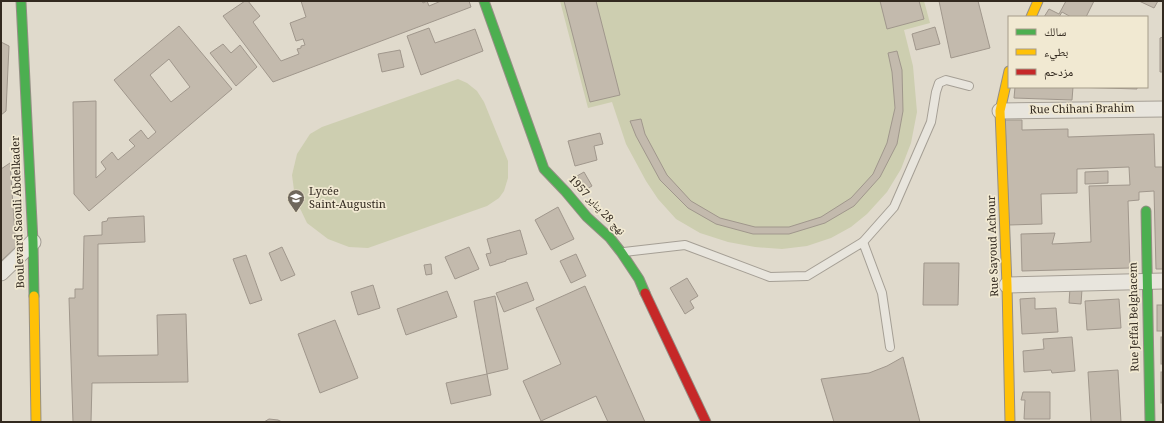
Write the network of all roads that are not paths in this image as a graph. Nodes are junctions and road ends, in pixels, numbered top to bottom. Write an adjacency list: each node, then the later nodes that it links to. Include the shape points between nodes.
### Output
1 (21, 1): 10 (main road, Boulevard Saouli Abdelkader)
2 (484, 1): 12 (main road, نهج 28 يناير 1957, via 544,169)
3 (1038, 1): 4 (main road)
4 (1031, 16)
5 (1008, 75): 8 (main road, Rue Sayoud Achour)
6 (969, 86): 11 (lane, via 946,80 939,83 931,122 894,207)
7 (1163, 109): 8 (street, Rue Chihani Brahim)
8 (1000, 111): 16 (main road, Rue Sayoud Achour)
9 (1146, 211): 14 (main road, Rue Jeffal Belghacem)
10 (33, 242): 13 (street); 18 (main road, Boulevard Saouli Abdelkader)
11 (863, 242): 12 (lane, via 807,276 770,277 685,245); 17 (lane, via 882,293)
12 (621, 252): 19 (main road, نهج 28 يناير 1957, via 638,279)
13 (1, 272)
14 (1146, 281): 15 (street); 16 (street); 21 (main road, Rue Jeffal Belghacem)
15 (1163, 281)
16 (1007, 285): 20 (main road, Rue Sayoud Achour)
17 (890, 347)
18 (36, 422)
19 (706, 422)
20 (1010, 422)
21 (1150, 422)

